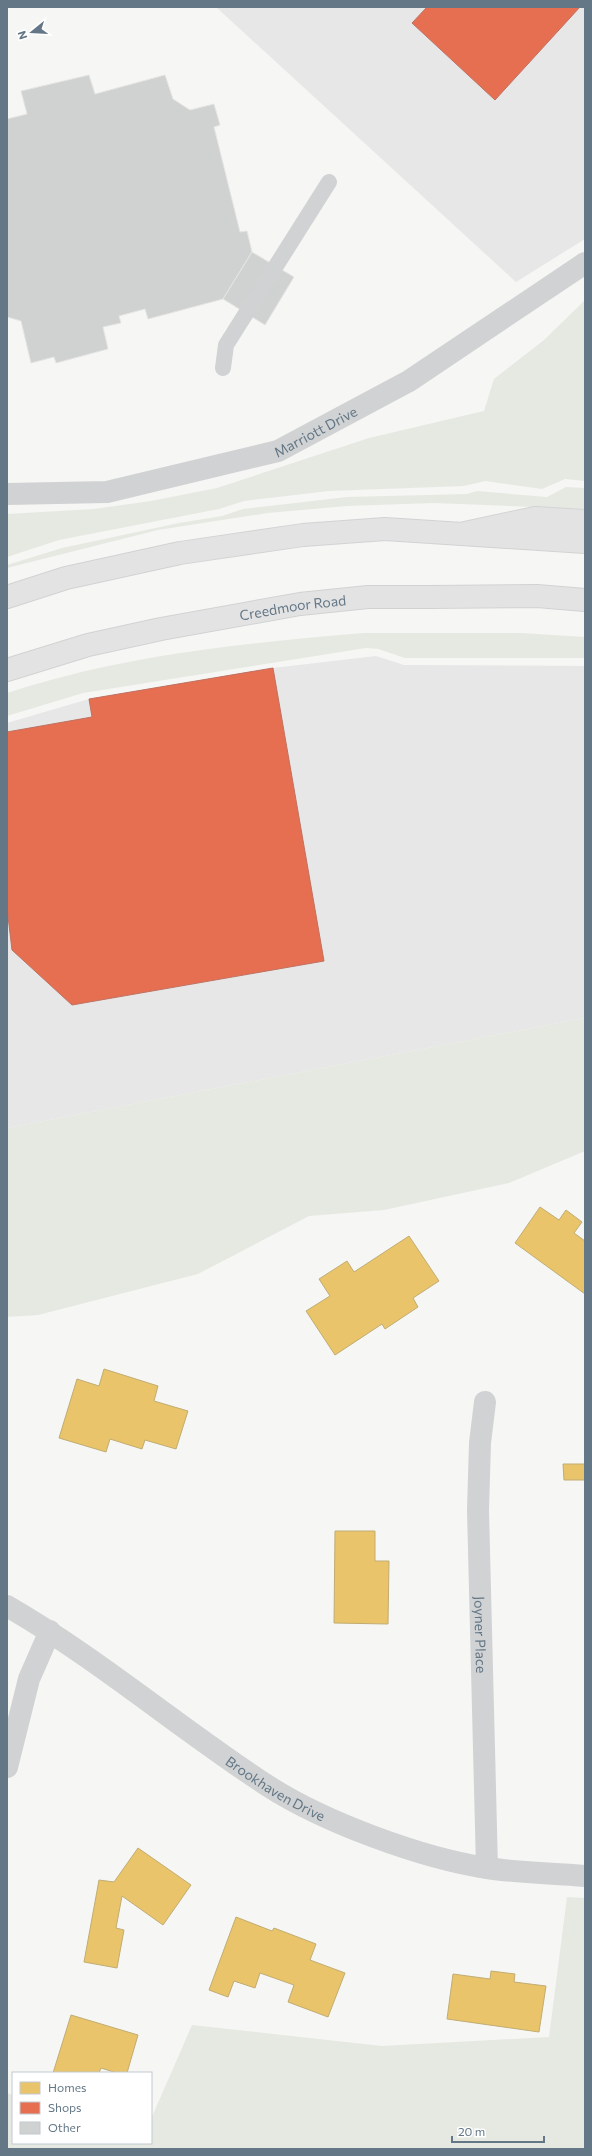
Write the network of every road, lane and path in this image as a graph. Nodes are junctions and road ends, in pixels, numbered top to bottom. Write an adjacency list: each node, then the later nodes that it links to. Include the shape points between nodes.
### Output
1 (329, 182): 3 (lane, via 226,345)
2 (585, 264): 4 (street, Marriott Drive, via 409,381 278,451 108,492)
3 (223, 368)
4 (7, 494)
5 (585, 521): 6 (main road, via 534,518)
6 (465, 533): 7 (main road); 8 (main road, via 385,529 303,535 180,553 66,578)
7 (585, 542)
8 (7, 597)
9 (585, 600): 10 (main road, Creedmoor Road, via 537,596 430,596 368,597 300,604 88,645)
10 (7, 670)
11 (485, 1402): 15 (street, Joyner Place, via 480,1443 478,1515)
12 (7, 1606): 13 (street, Brookhaven Drive)
13 (50, 1631): 14 (street, via 29,1679); 15 (street, Brookhaven Drive, via 269,1786 360,1831 442,1858)
14 (7, 1767)
15 (487, 1868): 16 (street, Brookhaven Drive)
16 (585, 1876)

